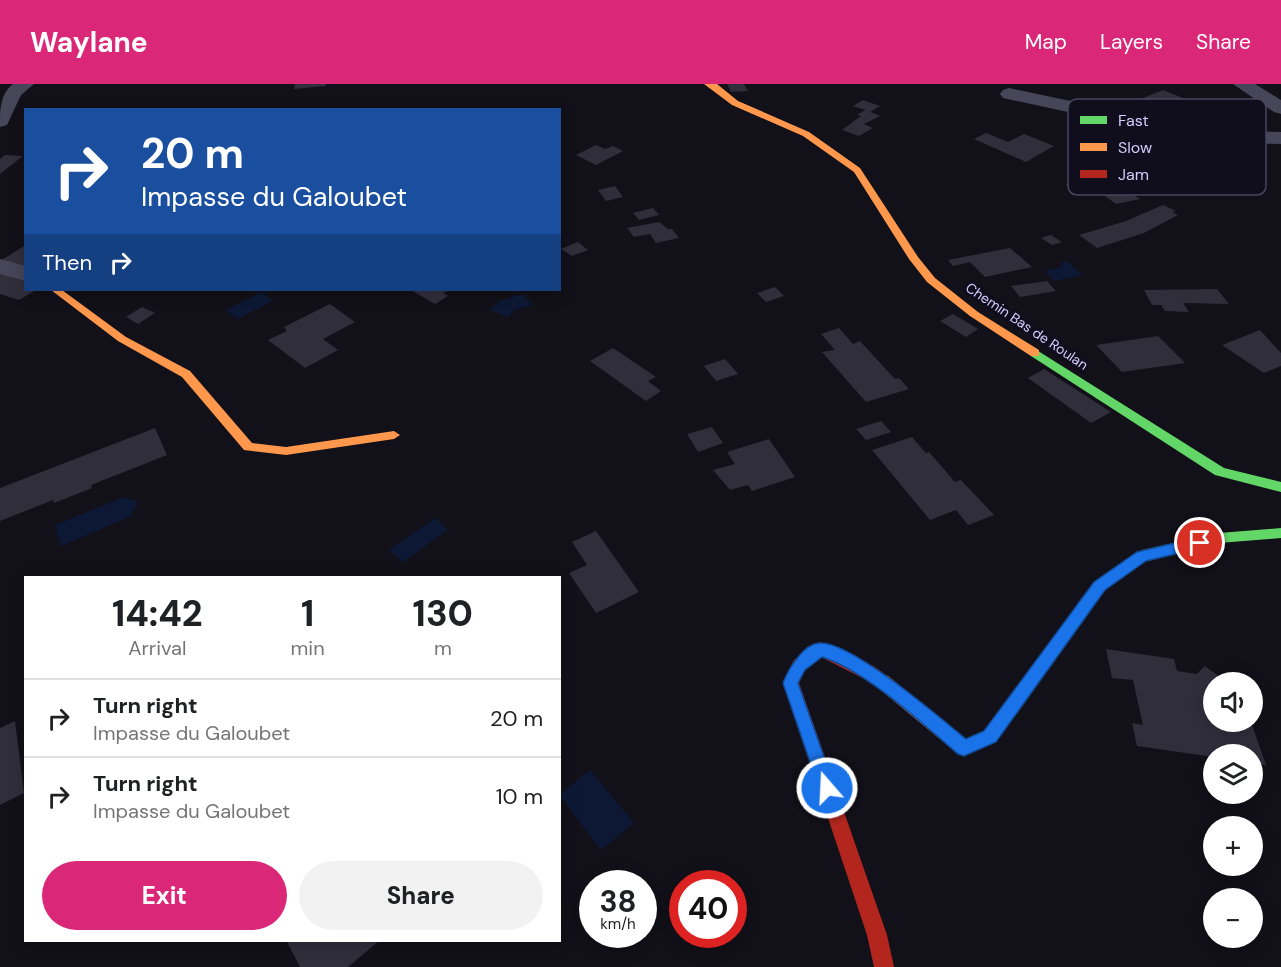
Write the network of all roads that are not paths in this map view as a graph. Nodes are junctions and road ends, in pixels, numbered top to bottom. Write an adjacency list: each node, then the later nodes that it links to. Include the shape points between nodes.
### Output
1 (708, 84): 14 (street, Chemin Bas de Roulan, via 735,103 806,134 857,170 931,280 974,314 1220,472)
2 (1242, 84): 6 (street)
3 (13, 89): 7 (street)
4 (1010, 94): 5 (street)
5 (1068, 106)
6 (1281, 108)
7 (0, 121)
8 (1266, 138): 9 (street)
9 (1281, 138)
10 (0, 266): 11 (street)
11 (24, 273)
12 (57, 291): 13 (street, via 122,339 186,374 248,447 286,452)
13 (394, 435)
14 (1281, 487)
15 (1281, 533): 16 (street, via 1220,538 1142,556 1100,586 990,736 964,748 906,699 841,656 820,649 799,665 790,683 877,936)
16 (884, 967)

